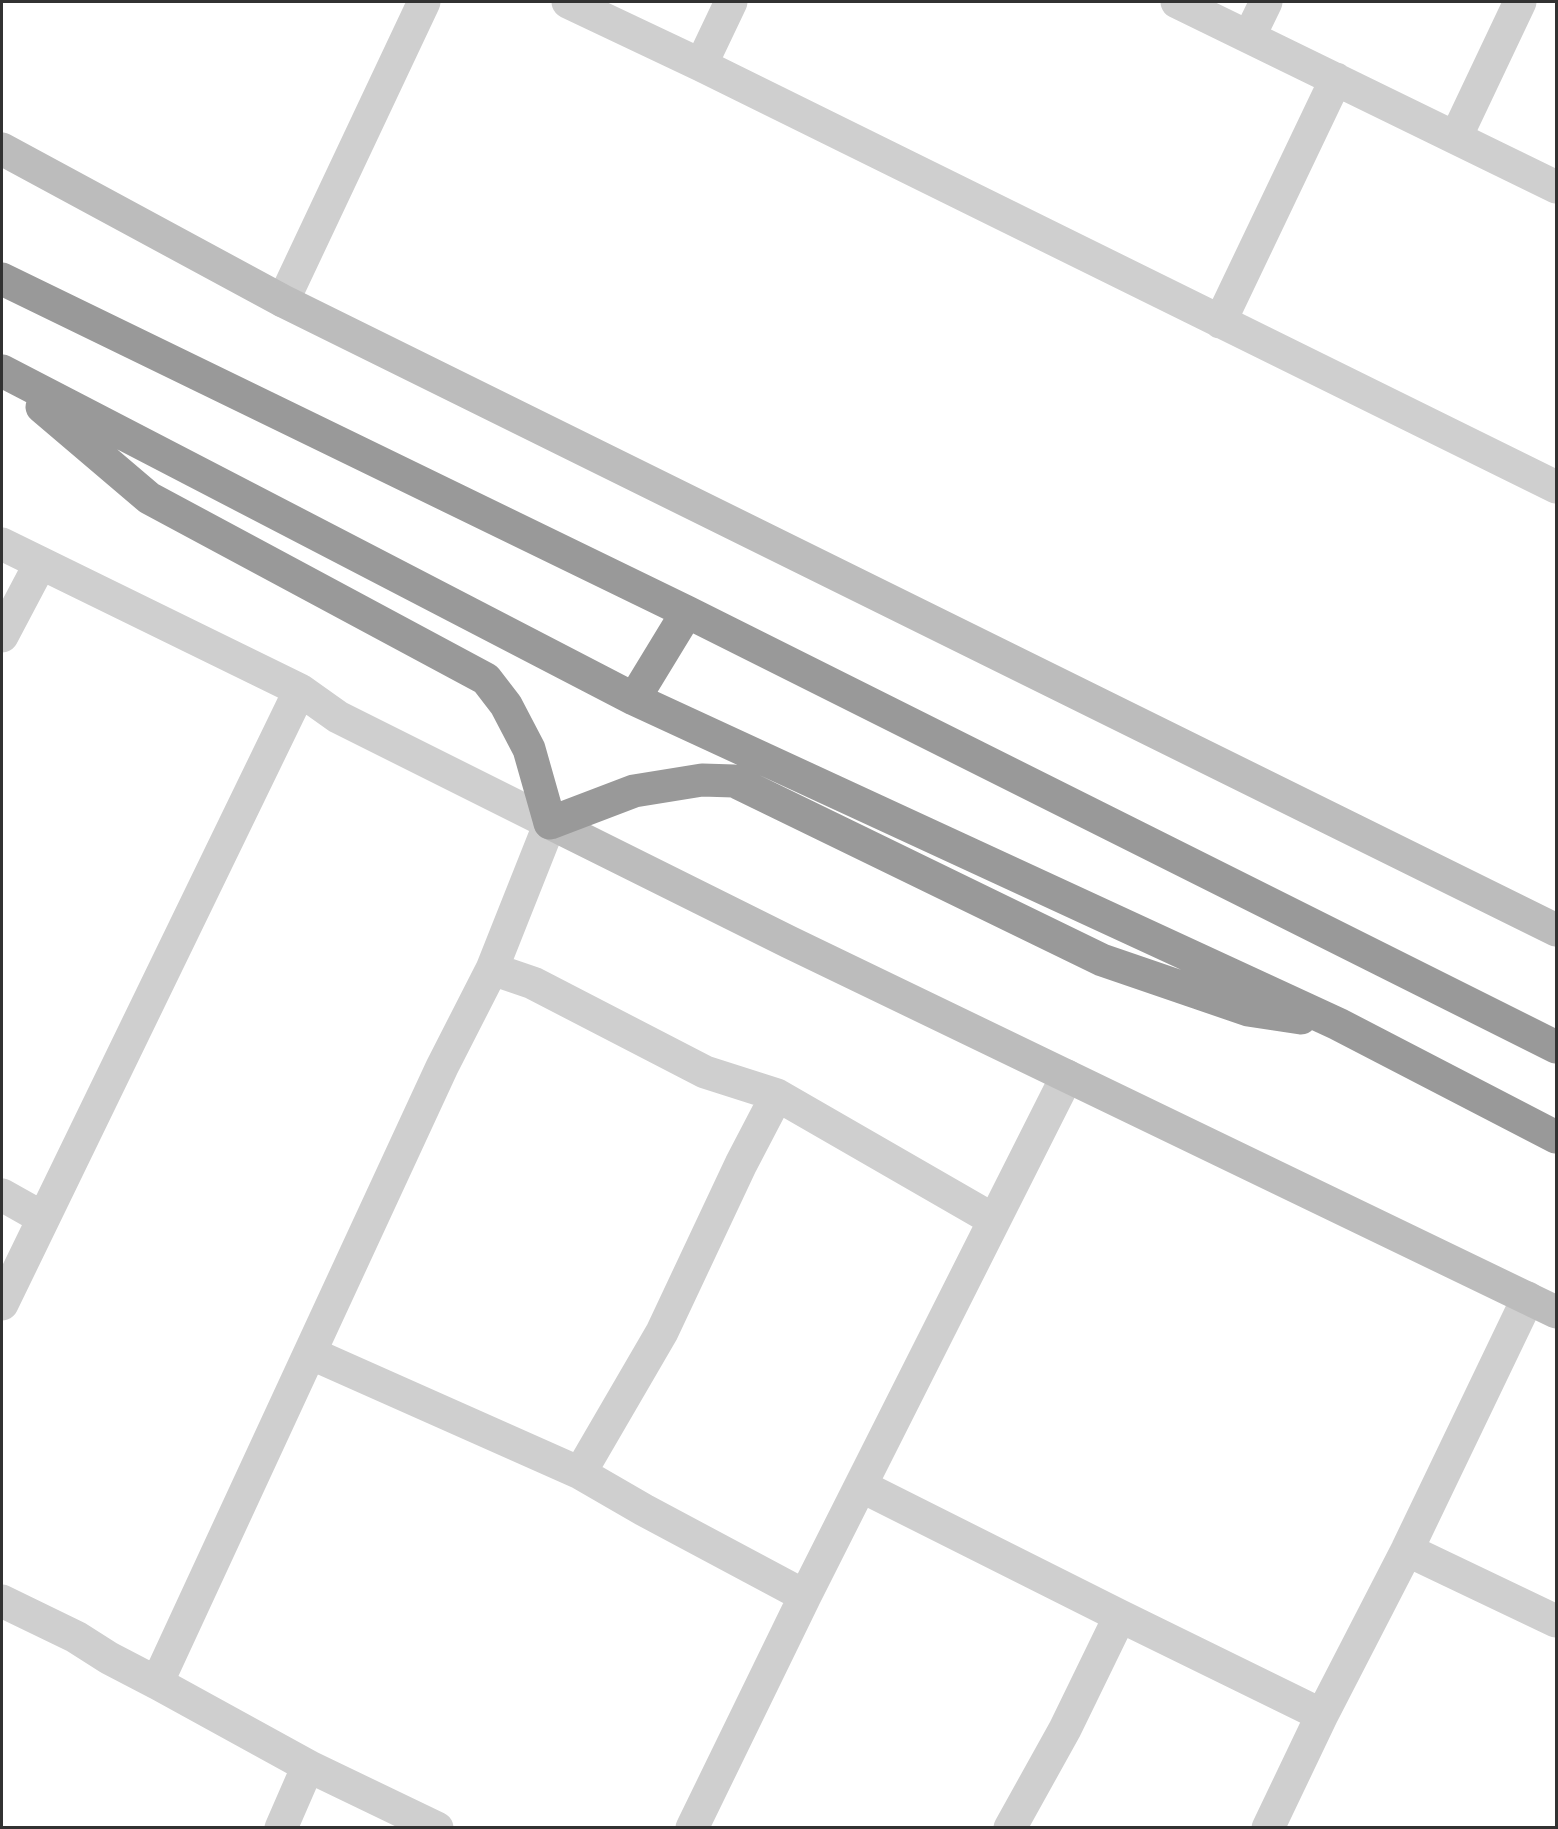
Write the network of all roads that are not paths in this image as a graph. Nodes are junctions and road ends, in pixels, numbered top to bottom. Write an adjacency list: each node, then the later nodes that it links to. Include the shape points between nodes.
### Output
1 (424, 2): 14 (street)
2 (568, 2): 8 (street)
3 (731, 2): 8 (street)
4 (1177, 2): 7 (street)
5 (1266, 2): 7 (street)
6 (1520, 2): 10 (street)
7 (1248, 37): 9 (street)
8 (701, 65): 15 (street)
9 (1336, 79): 10 (street); 15 (street)
10 (1456, 137): 12 (street)
11 (2, 149): 14 (main road)
12 (1557, 187)
13 (2, 279): 20 (highway)
14 (284, 301): 25 (main road)
15 (1220, 322): 17 (street)
16 (2, 373): 23 (highway); 24 (highway, via 149,498 486,680 506,705 529,749)
17 (1557, 487)
18 (2, 544): 19 (street)
19 (40, 564): 21 (street); 22 (street)
20 (687, 612): 23 (highway); 28 (highway)
21 (2, 636)
22 (300, 690): 24 (street, via 338,717); 33 (street)
23 (634, 699): 27 (highway)
24 (550, 823): 26 (street); 27 (highway, via 634,790 702,780 734,781 1102,960 1248,1010); 29 (main road)
25 (1557, 930)
26 (492, 969): 30 (street, via 533,983 705,1072); 37 (street, via 442,1067)
27 (1338, 1024): 31 (highway)
28 (1557, 1047)
29 (1067, 1076): 34 (street); 36 (main road)
30 (777, 1095): 34 (street); 38 (street, via 662,1332)
31 (1557, 1137)
32 (2, 1195): 33 (street)
33 (43, 1218): 35 (street)
34 (994, 1220): 39 (street)
35 (2, 1304)
36 (1542, 1305): 40 (street)
37 (310, 1353): 38 (street); 45 (street)
38 (580, 1473): 41 (street)
39 (861, 1486): 41 (street); 43 (street)
40 (1407, 1550): 44 (street); 46 (street)
41 (805, 1596): 50 (street)
42 (2, 1601): 45 (street)
43 (1120, 1616): 46 (street); 51 (street, via 1065,1729)
44 (1557, 1621)
45 (157, 1683): 47 (street)
46 (1322, 1715): 52 (street)
47 (308, 1766): 48 (street); 49 (street)
48 (281, 1827)
49 (438, 1827)
50 (692, 1827)
51 (1010, 1827)
52 (1268, 1827)

